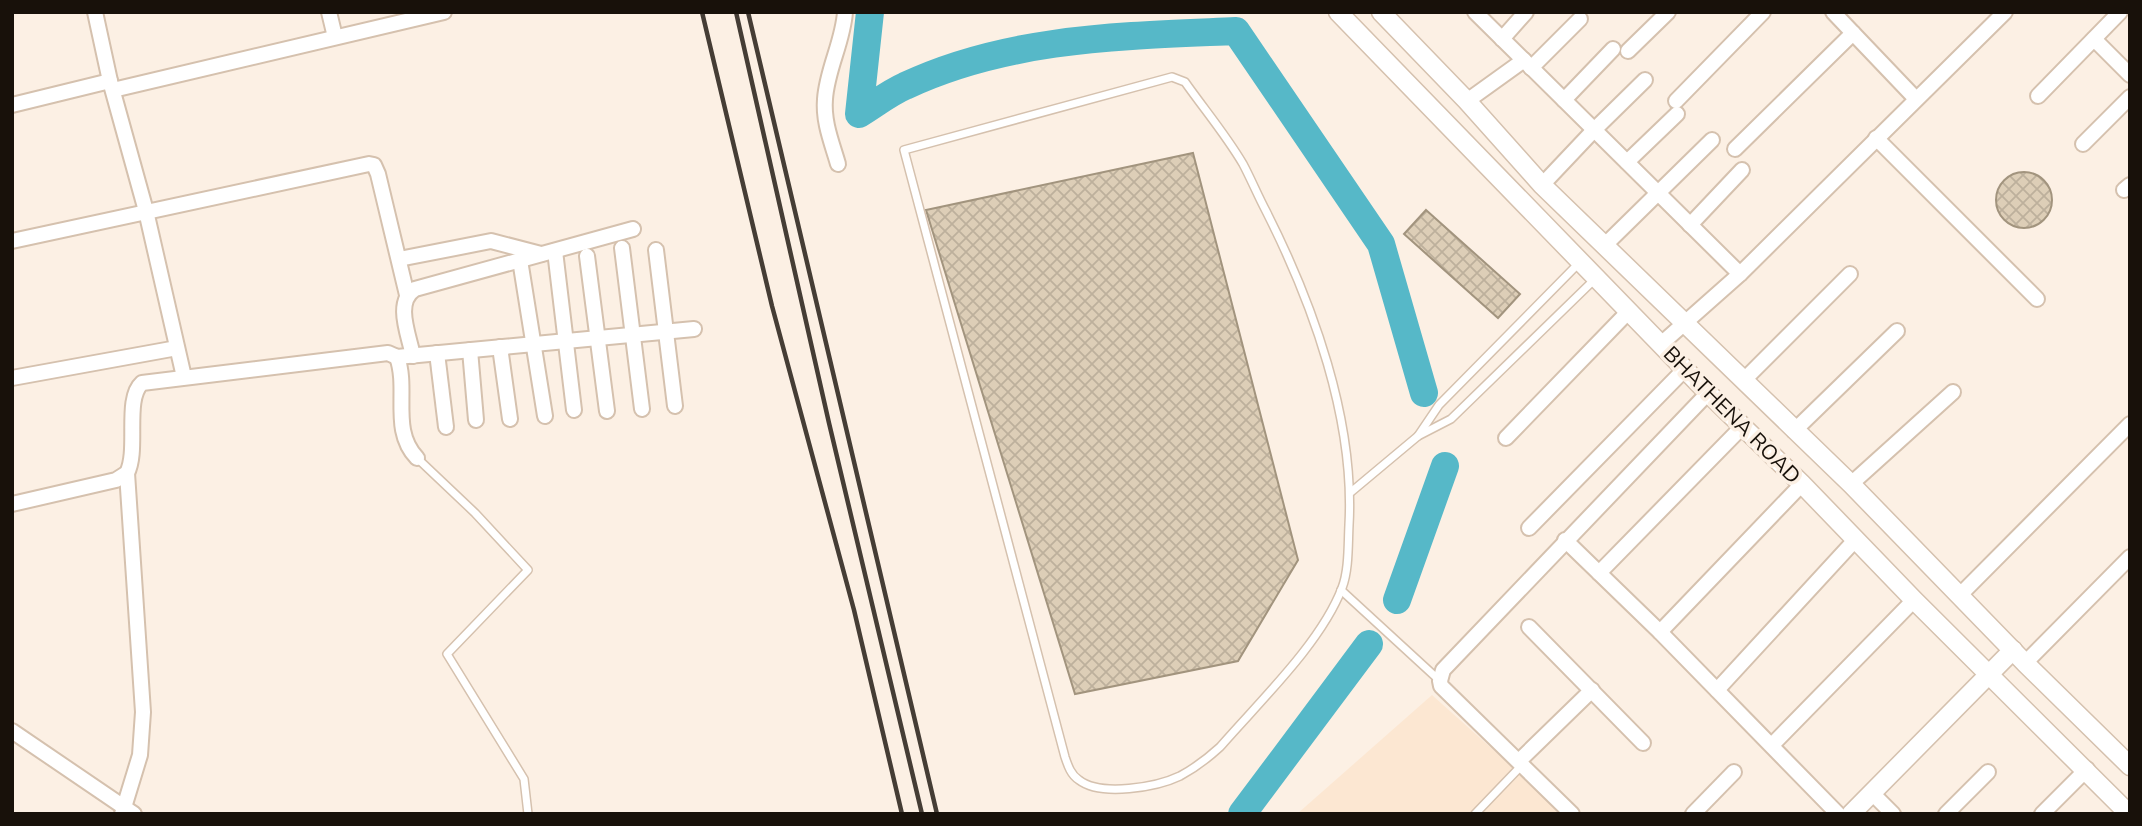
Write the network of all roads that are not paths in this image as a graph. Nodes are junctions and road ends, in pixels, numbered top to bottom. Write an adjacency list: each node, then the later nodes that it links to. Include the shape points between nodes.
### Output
1 (95, 12): 24 (street)
2 (329, 12): 16 (street)
3 (444, 12): 16 (street)
4 (845, 12): 37 (street, via 825,97 825,122)
5 (1338, 12): 52 (street, BHATHENA ROAD)
6 (1381, 12): 29 (street, BHATHENA ROAD)
7 (1475, 12): 17 (street)
8 (1526, 12): 17 (street)
9 (1668, 12): 20 (street)
10 (1763, 12): 36 (street)
11 (1833, 12): 15 (street)
12 (2005, 12): 27 (street)
13 (2120, 12): 18 (street)
14 (1580, 19): 21 (street)
15 (1853, 33): 27 (street); 35 (street)
16 (335, 37): 24 (street)
17 (1502, 39): 21 (street)
18 (2094, 39): 22 (street); 25 (street)
19 (1613, 49): 28 (street)
20 (1628, 51)
21 (1527, 64): 28 (street); 29 (street)
22 (2130, 75)
23 (1646, 80): 31 (street)
24 (112, 85): 30 (street); 41 (street)
25 (2038, 96)
26 (2130, 97): 34 (street)
27 (1916, 99): 32 (street)
28 (1564, 100): 31 (street)
29 (1467, 101): 39 (street, BHATHENA ROAD)
30 (12, 105)
31 (1594, 130): 36 (street); 39 (street)
32 (1876, 138): 53 (street); 57 (street)
33 (1712, 140): 40 (street)
34 (2083, 144)
35 (1735, 149)
36 (1627, 162): 40 (street)
37 (838, 164)
38 (1742, 170): 42 (street)
39 (1542, 185): 45 (street, BHATHENA ROAD)
40 (1658, 194): 42 (street); 45 (street)
41 (146, 211): 44 (street); 50 (street, via 369,164 378,174); 68 (street)
42 (1690, 225): 53 (street)
43 (632, 229): 48 (street)
44 (12, 242)
45 (1605, 245): 59 (street, BHATHENA ROAD)
46 (622, 248): 63 (street)
47 (656, 250): 62 (street)
48 (549, 253): 50 (street, via 491,241); 51 (street); 65 (street)
49 (587, 257): 64 (street)
50 (399, 259): 56 (street)
51 (520, 260): 56 (street); 66 (street)
52 (1581, 261): 55 (street, BHATHENA ROAD); 91 (lane, via 1439,405)
53 (1740, 274): 59 (street)
54 (1850, 274): 77 (street)
55 (1596, 277): 58 (street, BHATHENA ROAD); 91 (lane, via 1451,419)
56 (407, 295): 72 (street, via 404,307)
57 (2037, 299)
58 (1629, 311): 67 (street, BHATHENA ROAD); 92 (street)
59 (1685, 323): 67 (street); 77 (street, BHATHENA ROAD)
60 (694, 329): 62 (street)
61 (1897, 331): 90 (street)
62 (666, 332): 63 (street); 80 (street)
63 (633, 335): 64 (street); 81 (street)
64 (598, 338): 65 (street); 83 (street)
65 (566, 341): 66 (street); 82 (street)
66 (533, 344): 69 (street); 84 (street)
67 (1661, 344): 74 (street, BHATHENA ROAD)
68 (177, 348): 75 (street); 76 (street)
69 (500, 348): 70 (street); 85 (street)
70 (470, 350): 71 (street); 86 (street)
71 (438, 354): 72 (street); 88 (street)
72 (413, 356): 73 (street)
73 (397, 357): 75 (street, via 388,354); 93 (street, via 403,436)
74 (1685, 369): 79 (street, BHATHENA ROAD); 99 (street)
75 (184, 377): 94 (street, via 138,387)
76 (12, 378)
77 (1744, 380): 90 (street, BHATHENA ROAD)
78 (1953, 392): 96 (street)
79 (1708, 393): 89 (street, BHATHENA ROAD); 101 (street)
80 (676, 406)
81 (642, 409)
82 (574, 410)
83 (607, 411)
84 (545, 416)
85 (510, 419)
86 (476, 420)
87 (2130, 424): 105 (street)
88 (446, 427)
89 (1742, 427): 95 (street, BHATHENA ROAD); 103 (street)
90 (1794, 431): 96 (street, BHATHENA ROAD)
91 (1418, 436): 97 (lane)
92 (1506, 438)
93 (417, 458): 124 (lane, via 528,570 447,654 524,779)
94 (127, 473): 98 (street, via 116,480); 123 (street, via 143,719)
95 (1802, 484): 100 (street, BHATHENA ROAD); 108 (street)
96 (1851, 484): 105 (street, BHATHENA ROAD)
97 (1351, 492): 104 (lane); 104 (lane, via 1327,362 1310,309 1242,164 1185,82 1172,77 1154,80 904,150 1065,757 1077,779 1098,787 1132,788 1168,780 1204,761 1315,637)
98 (12, 504)
99 (1529, 528)
100 (1856, 539): 106 (street, BHATHENA ROAD); 113 (street)
101 (1565, 540): 103 (street); 111 (street, via 1443,670)
102 (2130, 557): 109 (street)
103 (1599, 573): 108 (street)
104 (1341, 590): 111 (lane)
105 (1959, 595): 109 (street, BHATHENA ROAD)
106 (1914, 600): 110 (street, BHATHENA ROAD); 116 (street)
107 (1529, 627): 112 (street)
108 (1660, 632): 113 (street)
109 (2019, 656): 110 (street); 118 (street, BHATHENA ROAD)
110 (1990, 674): 119 (street, BHATHENA ROAD); 122 (street)
111 (1440, 681): 117 (street)
112 (1592, 690): 115 (street); 117 (street)
113 (1717, 690): 116 (street)
114 (12, 731): 123 (street)
115 (1643, 743)
116 (1772, 745): 128 (street)
117 (1521, 762): 125 (lane); 126 (street)
118 (2130, 766)
119 (2087, 769): 132 (street); 133 (street, BHATHENA ROAD)
120 (1734, 772): 127 (street)
121 (1988, 772): 131 (street)
122 (1872, 793): 129 (street); 130 (street)
123 (127, 811)
124 (528, 814)
125 (1475, 814)
126 (1572, 814)
127 (1693, 814)
128 (1839, 814)
129 (1851, 814)
130 (1893, 814)
131 (1946, 814)
132 (2042, 814)
133 (2129, 814)

